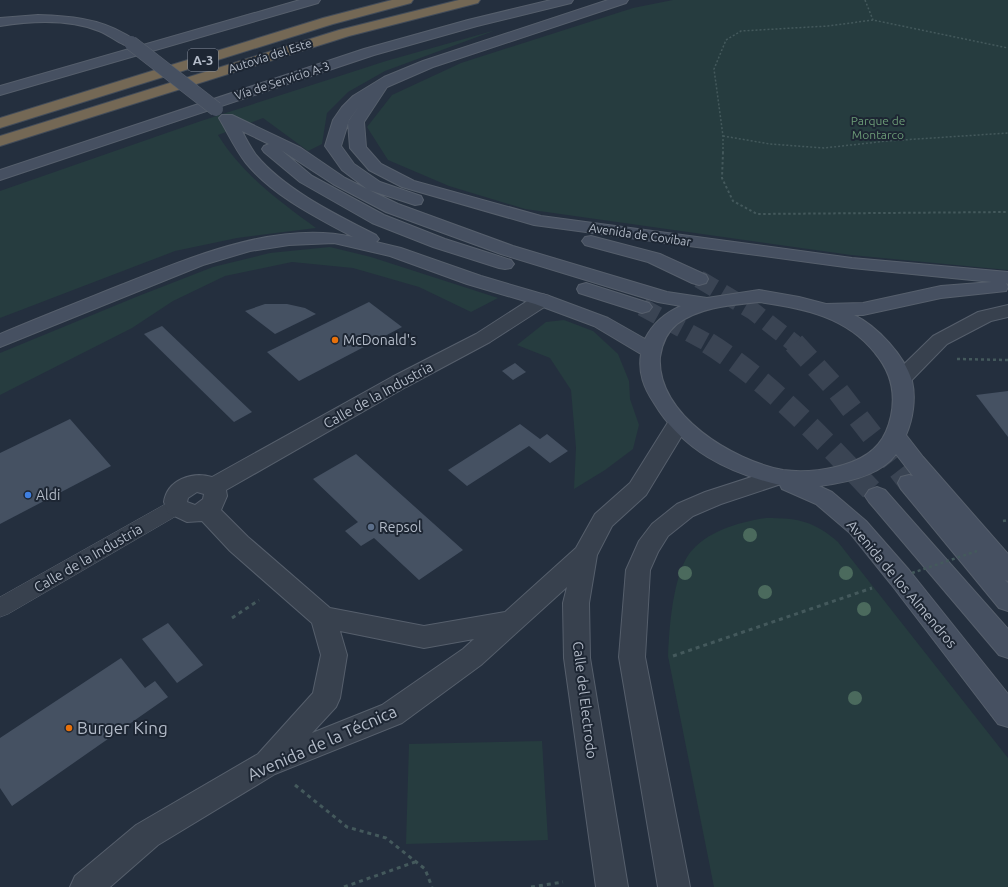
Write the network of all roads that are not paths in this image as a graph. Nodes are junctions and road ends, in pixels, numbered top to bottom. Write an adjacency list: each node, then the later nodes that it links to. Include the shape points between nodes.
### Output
1 (314, 0): 7 (main road)
2 (407, 0): 12 (highway, Autovía del Este / A-3, via 328,21)
3 (474, 0): 13 (highway, Autovía del Este / A-3, via 344,33)
4 (567, 0): 14 (main road, Vía de Servicio A-3, via 369,52)
5 (622, 0): 8 (main road, via 586,9 556,22 417,68)
6 (0, 22): 11 (main road, bridge, via 36,19 104,28 131,43)
7 (214, 29): 9 (main road); 10 (main road, via 170,48)
8 (381, 86): 16 (main road, Avenida de Covibar, via 356,122 358,148 375,167 408,184 540,221 852,263); 17 (main road, via 358,99 340,118 333,146 348,167 374,186 428,205 503,224 627,250 654,258)
9 (0, 91)
10 (0, 99)
11 (227, 118): 15 (main road, via 254,162 293,194); 20 (main road, via 295,151 339,181 392,208 514,252 665,298); 21 (main road, via 306,179 378,219 439,244)
12 (0, 122)
13 (0, 142)
14 (0, 175)
15 (395, 252): 19 (main road, via 474,280); 24 (main road, via 334,238 289,240 248,246 198,261)
16 (1008, 278)
17 (699, 279)
18 (1008, 286): 22 (main road, via 941,292 863,309)
19 (542, 300): 25 (main road, via 601,322); 31 (street, Calle de la Industria, via 483,338)
20 (705, 304): 22 (main road, via 728,298 759,296 792,300); 25 (main road, via 679,314 660,330)
21 (642, 307)
22 (824, 309): 26 (main road, via 862,327 887,353)
23 (1008, 311): 26 (street, via 985,316 940,340)
24 (0, 341)
25 (650, 351): 27 (main road, via 651,376)
26 (901, 379): 28 (main road, via 904,406)
27 (678, 424): 29 (main road, via 701,444 732,462); 35 (street, Calle del Electrodo, via 638,489 603,520)
28 (896, 437): 29 (main road, via 880,458 851,471 818,479); 36 (main road, via 920,469)
29 (776, 477): 42 (main road, Avenida de los Almendros, via 824,498 858,527); 46 (street, via 685,510 660,530 638,570 632,656)
30 (909, 483): 37 (main road)
31 (213, 487): 33 (street, via 202,483 187,486 178,493); 34 (street, via 217,492 216,499)
32 (877, 496): 41 (main road)
33 (176, 507): 34 (street, via 188,514); 38 (lane, Calle de la Industria)
34 (206, 510): 39 (street, via 239,544)
35 (585, 555): 40 (street, Avenida de la Técnica); 45 (street, Calle del Electrodo, via 576,603 577,658)
36 (1008, 571)
37 (1008, 601)
38 (0, 608)
39 (323, 617): 40 (street, via 424,637); 43 (street, via 334,655 326,698)
40 (512, 621): 43 (street, Avenida de la Técnica, via 472,657 392,714)
41 (1008, 647)
42 (1008, 715)
43 (265, 765): 44 (street, Avenida de la Técnica, via 147,835)
44 (86, 887)
45 (612, 887)
46 (674, 887)

